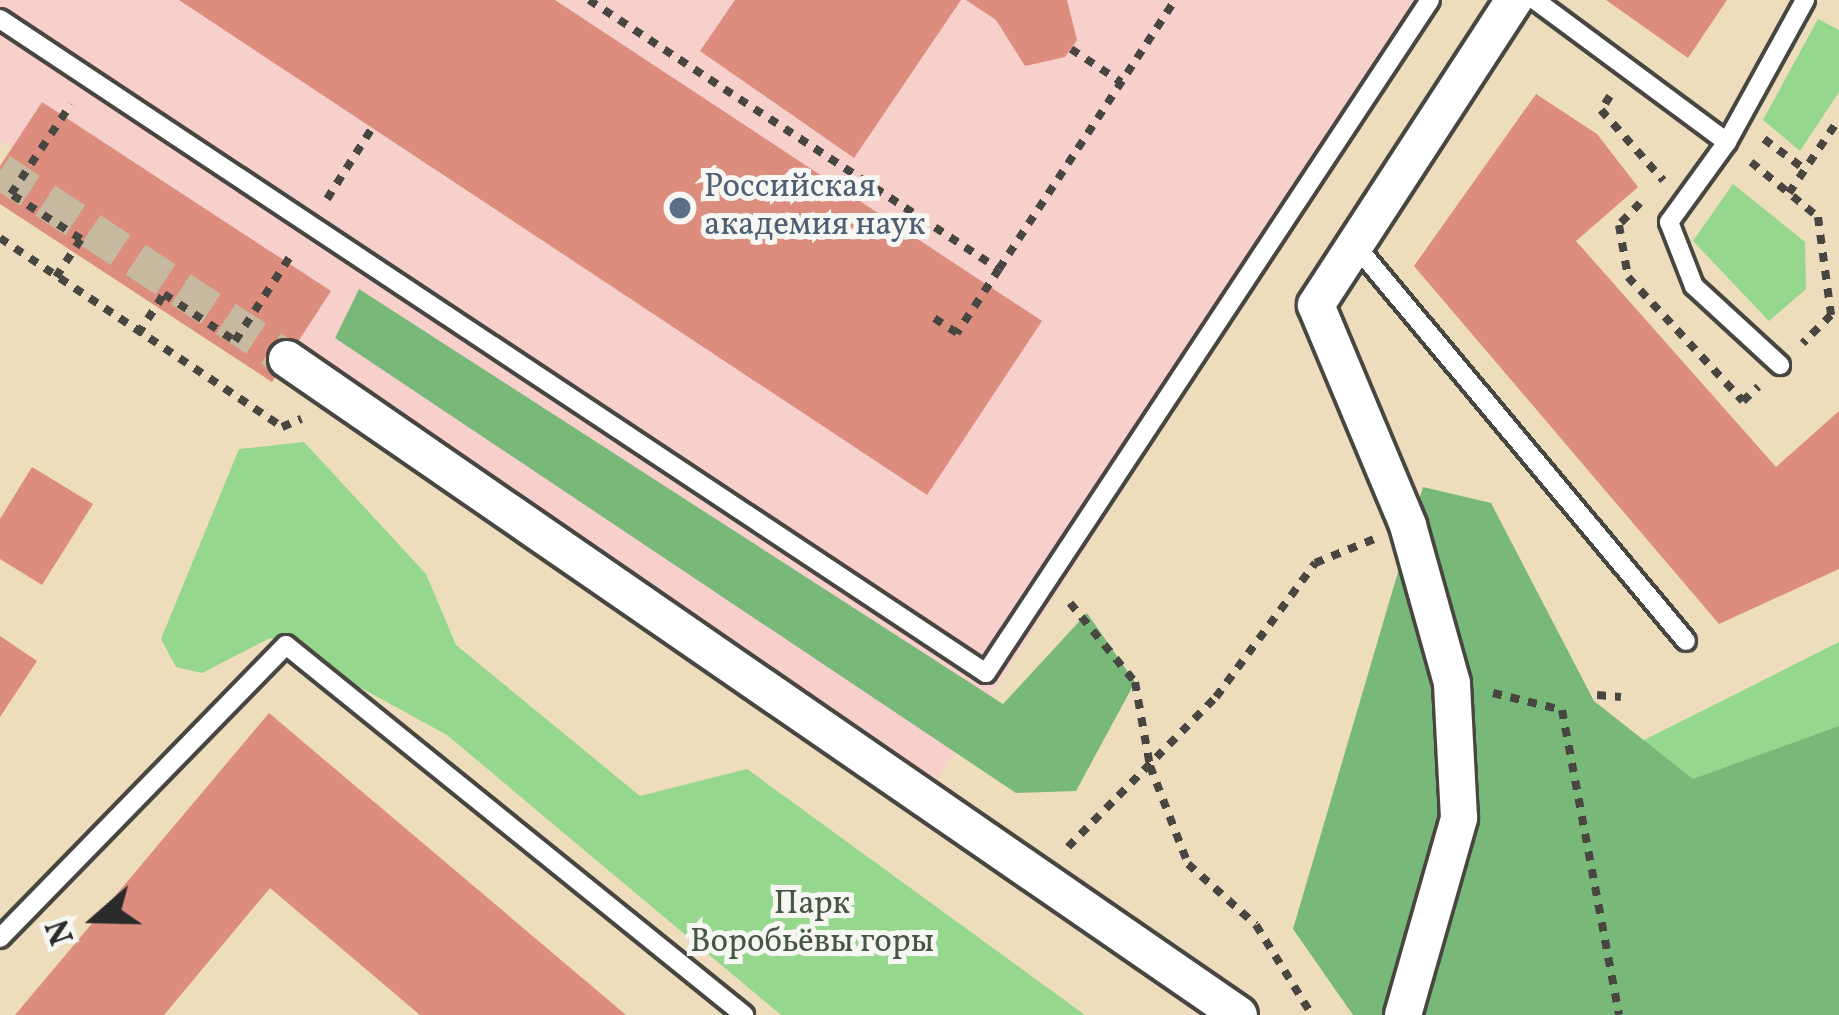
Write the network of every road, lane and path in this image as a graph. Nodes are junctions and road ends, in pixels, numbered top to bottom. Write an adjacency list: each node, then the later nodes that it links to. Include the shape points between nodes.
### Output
1 (589, 0): 19 (path)
2 (1175, 0): 10 (path)
3 (1430, 0): 26 (lane)
4 (1514, 0): 18 (street)
5 (1535, 0): 14 (lane)
6 (1805, 0): 12 (lane)
7 (0, 19): 9 (lane)
8 (1071, 49): 10 (path)
9 (88, 77): 17 (lane); 20 (path, via 11,194 81,239)
10 (1121, 82): 19 (path)
11 (1839, 118): 15 (path)
12 (1741, 122): 14 (lane); 15 (path)
13 (372, 128): 17 (path)
14 (1726, 142): 16 (path); 24 (lane, via 1670,222 1694,286)
15 (1807, 170): 16 (path)
16 (1789, 193): 24 (path, via 1817,217 1831,315)
17 (310, 225): 22 (path, via 235,341 164,294); 26 (lane, via 986,673)
18 (1355, 245): 25 (street, via 1316,305); 27 (lane)
19 (999, 269): 21 (path, via 957,333)
20 (56, 277)
21 (932, 317)
22 (138, 334)
23 (287, 358): 32 (street)
24 (1780, 365)
25 (1408, 524): 28 (street); 31 (path, via 1315,563)
26 (1042, 587): 31 (path, via 1087,613 1135,682)
27 (1686, 641)
28 (1452, 683): 37 (street, via 1459,818); 38 (path, via 1562,710)
29 (1597, 695): 30 (path)
30 (1621, 697)
31 (1150, 766): 32 (path); 36 (path, via 1188,864 1256,925)
32 (1038, 877): 35 (street)
33 (0, 938): 34 (lane, via 286,645)
34 (744, 1015)
35 (1239, 1015)
36 (1312, 1015)
37 (1403, 1015)
38 (1618, 1015)

